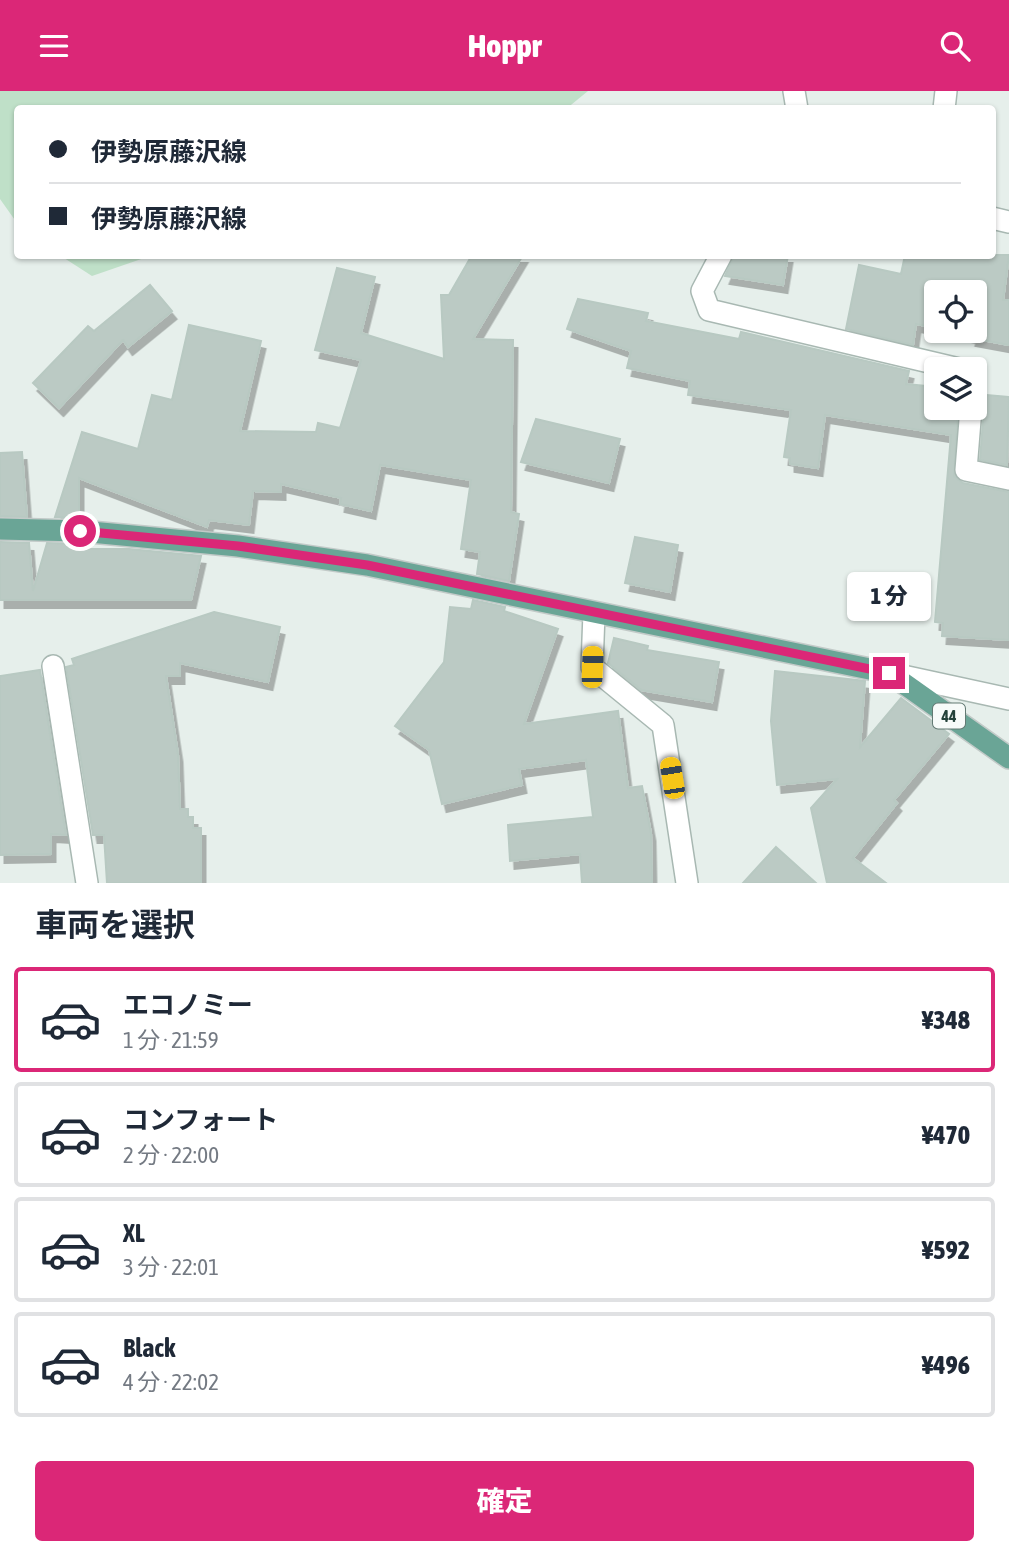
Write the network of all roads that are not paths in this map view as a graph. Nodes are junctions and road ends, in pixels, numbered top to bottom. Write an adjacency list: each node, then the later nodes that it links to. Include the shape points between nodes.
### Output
1 (719, 259): 2 (street, via 702,291 709,310)
2 (924, 361)
3 (970, 420): 4 (street, via 966,470)
4 (1009, 479)
5 (0, 529): 6 (main road, 44, via 80,531 238,546 367,565)
6 (594, 614): 8 (main road, 44); 12 (street, via 592,667 663,725)
7 (54, 666): 11 (street)
8 (889, 673): 9 (street); 10 (main road, 44)
9 (1009, 699)
10 (1009, 758)
11 (87, 883)
12 (687, 883)

